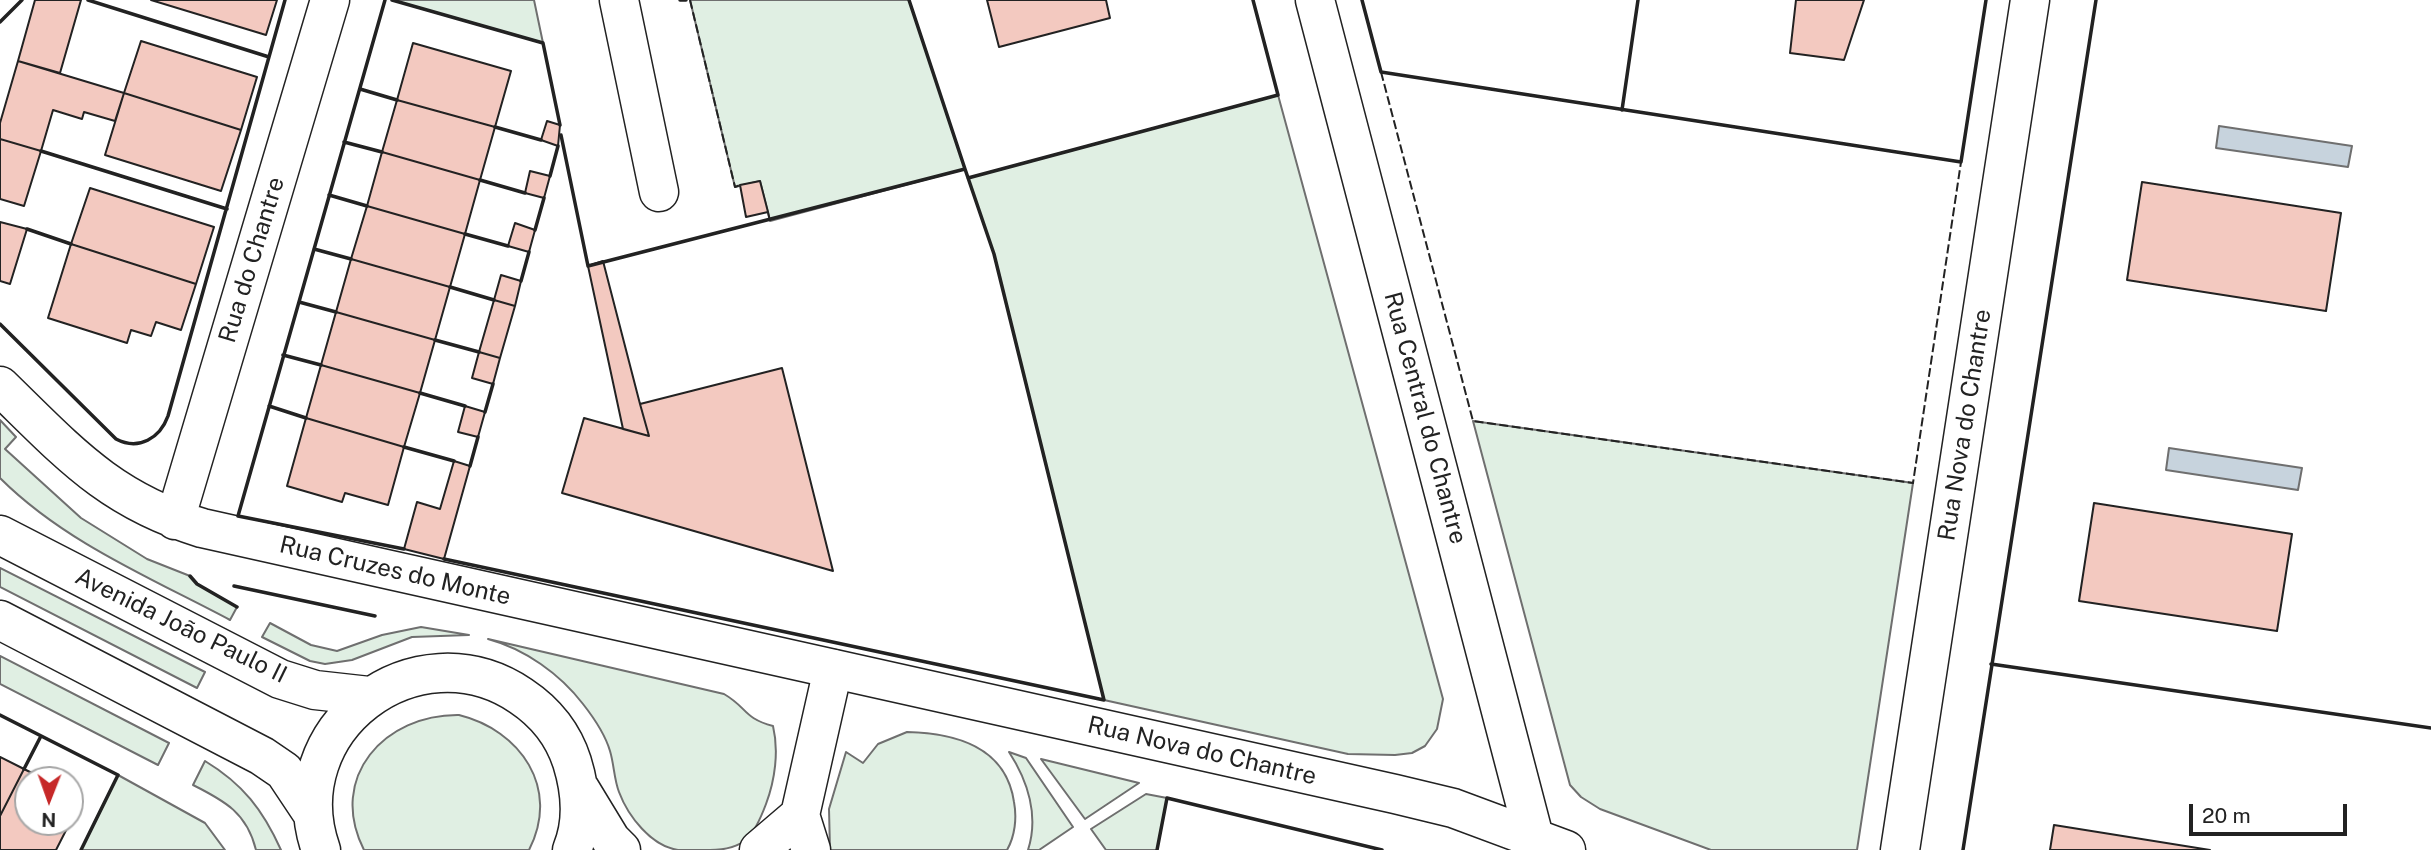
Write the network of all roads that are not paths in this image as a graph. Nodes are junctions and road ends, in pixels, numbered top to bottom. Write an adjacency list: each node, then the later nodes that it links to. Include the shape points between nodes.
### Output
1 (330, 0): 8 (street, Rua do Chantre)
2 (619, 0): 5 (street)
3 (1315, 0): 17 (street, Rua Central do Chantre)
4 (2030, 0): 22 (street, Rua Nova do Chantre)
5 (659, 192)
6 (0, 386): 8 (street, Rua Cruzes do Monte, via 108,486)
7 (0, 510): 10 (street)
8 (174, 520): 12 (street, Rua Cruzes do Monte)
9 (0, 535): 10 (street, Avenida João Paulo II)
10 (58, 565): 13 (street, Avenida João Paulo II, via 280,678 315,690)
11 (0, 620): 15 (street, via 262,756 284,771)
12 (833, 669): 16 (street); 17 (street, Rua Nova do Chantre, via 1406,796)
13 (369, 696): 14 (street, via 410,676 457,672 501,682 539,709 560,736); 15 (street, via 337,728 317,769)
14 (580, 789): 19 (street, via 578,835); 20 (street)
15 (312, 813): 18 (street)
16 (805, 832): 21 (street)
17 (1550, 844)
18 (321, 850)
19 (572, 850)
20 (621, 850)
21 (759, 850)
22 (1900, 850)

